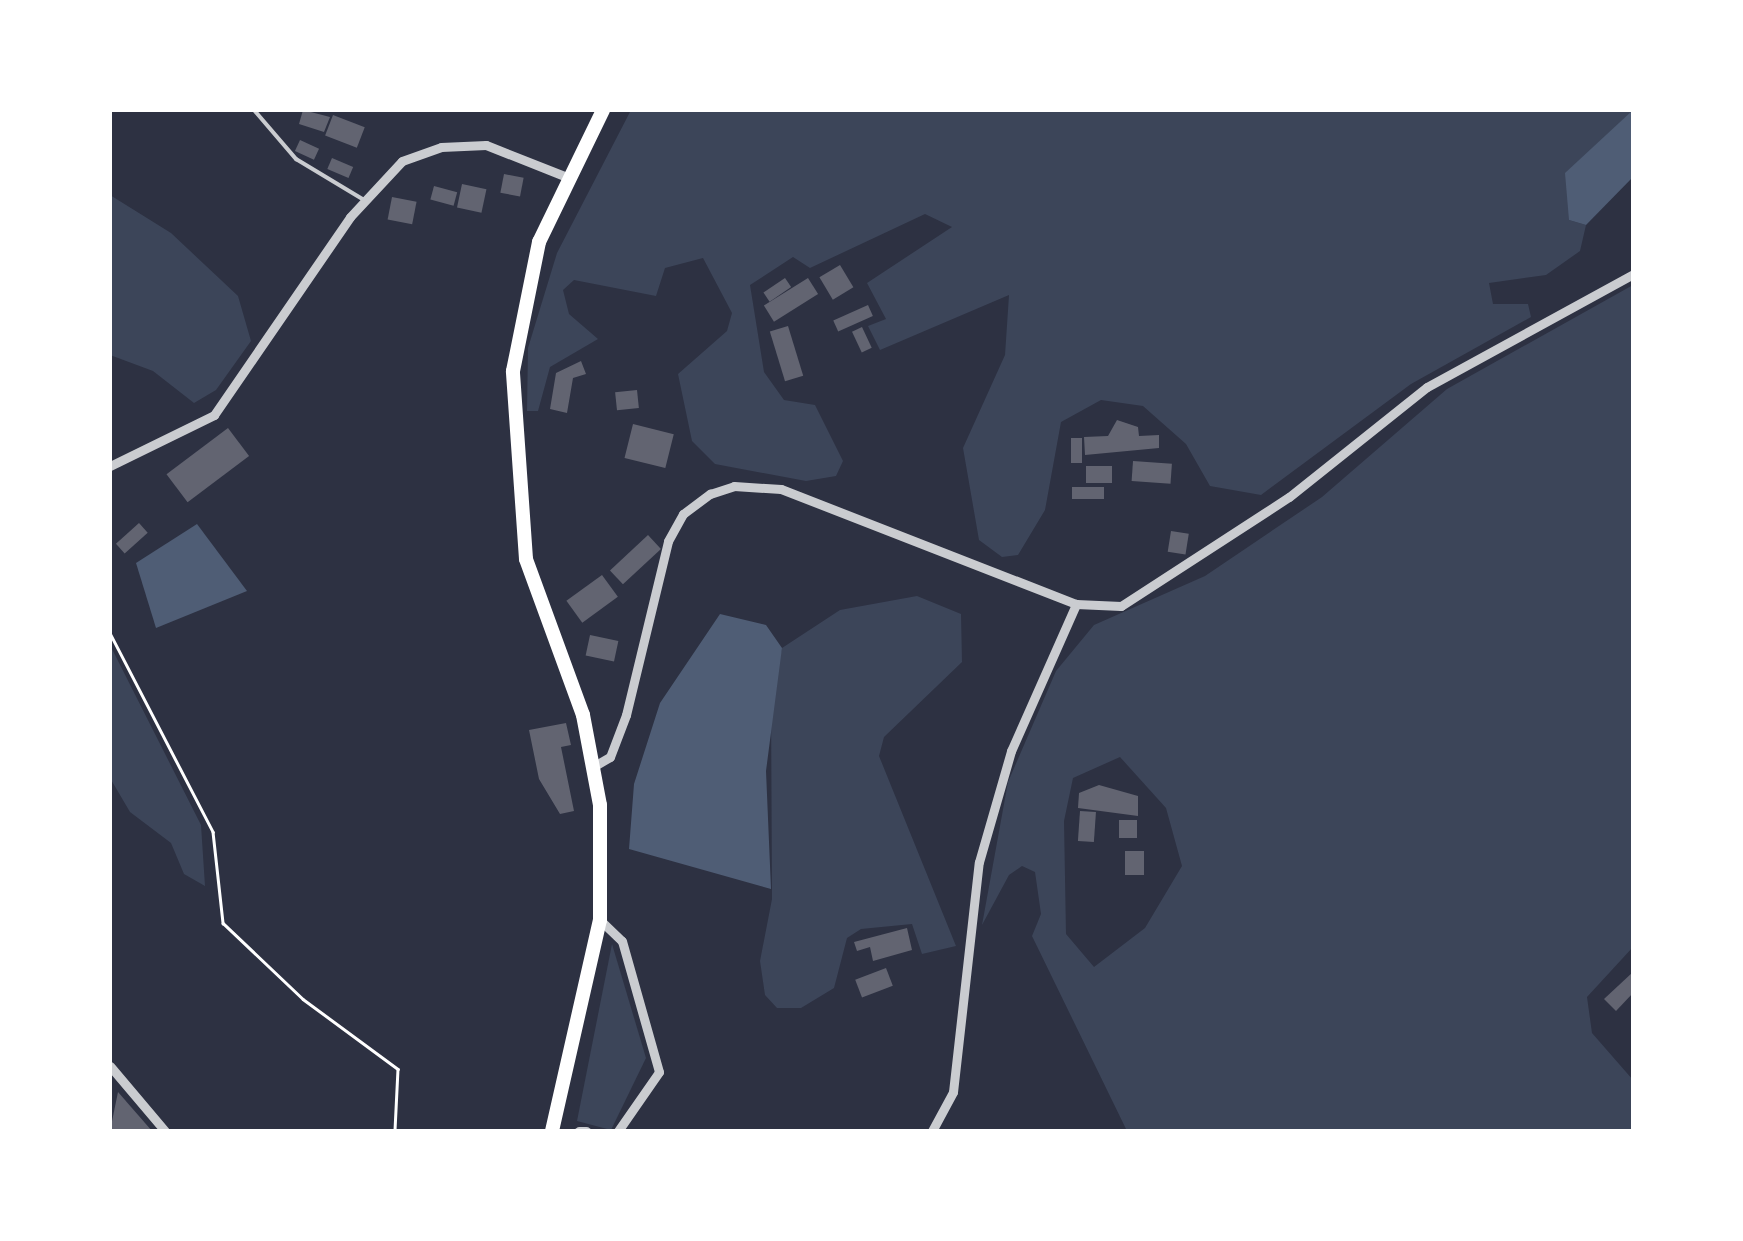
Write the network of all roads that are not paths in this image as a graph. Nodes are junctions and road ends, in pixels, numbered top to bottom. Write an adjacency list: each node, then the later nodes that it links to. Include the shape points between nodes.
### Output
1 (254, 110): 4 (lane, via 296,159)
2 (603, 110): 3 (highway)
3 (566, 177): 4 (street, via 505,148 441,146 402,161); 8 (highway, via 516,335 514,481 533,586)
4 (364, 200): 6 (street, via 214,415)
5 (1633, 274): 7 (street, via 1427,387 1139,600 1108,609)
6 (110, 466)
7 (1076, 604): 8 (street, via 810,498 734,486 690,507 674,528 626,714 610,757); 14 (street, via 1011,752 979,862 953,1092)
8 (596, 765): 9 (highway)
9 (600, 920): 12 (highway); 13 (street, via 622,941 659,1072)
10 (110, 1066): 11 (street)
11 (165, 1131)
12 (552, 1131)
13 (618, 1131)
14 (932, 1131)

